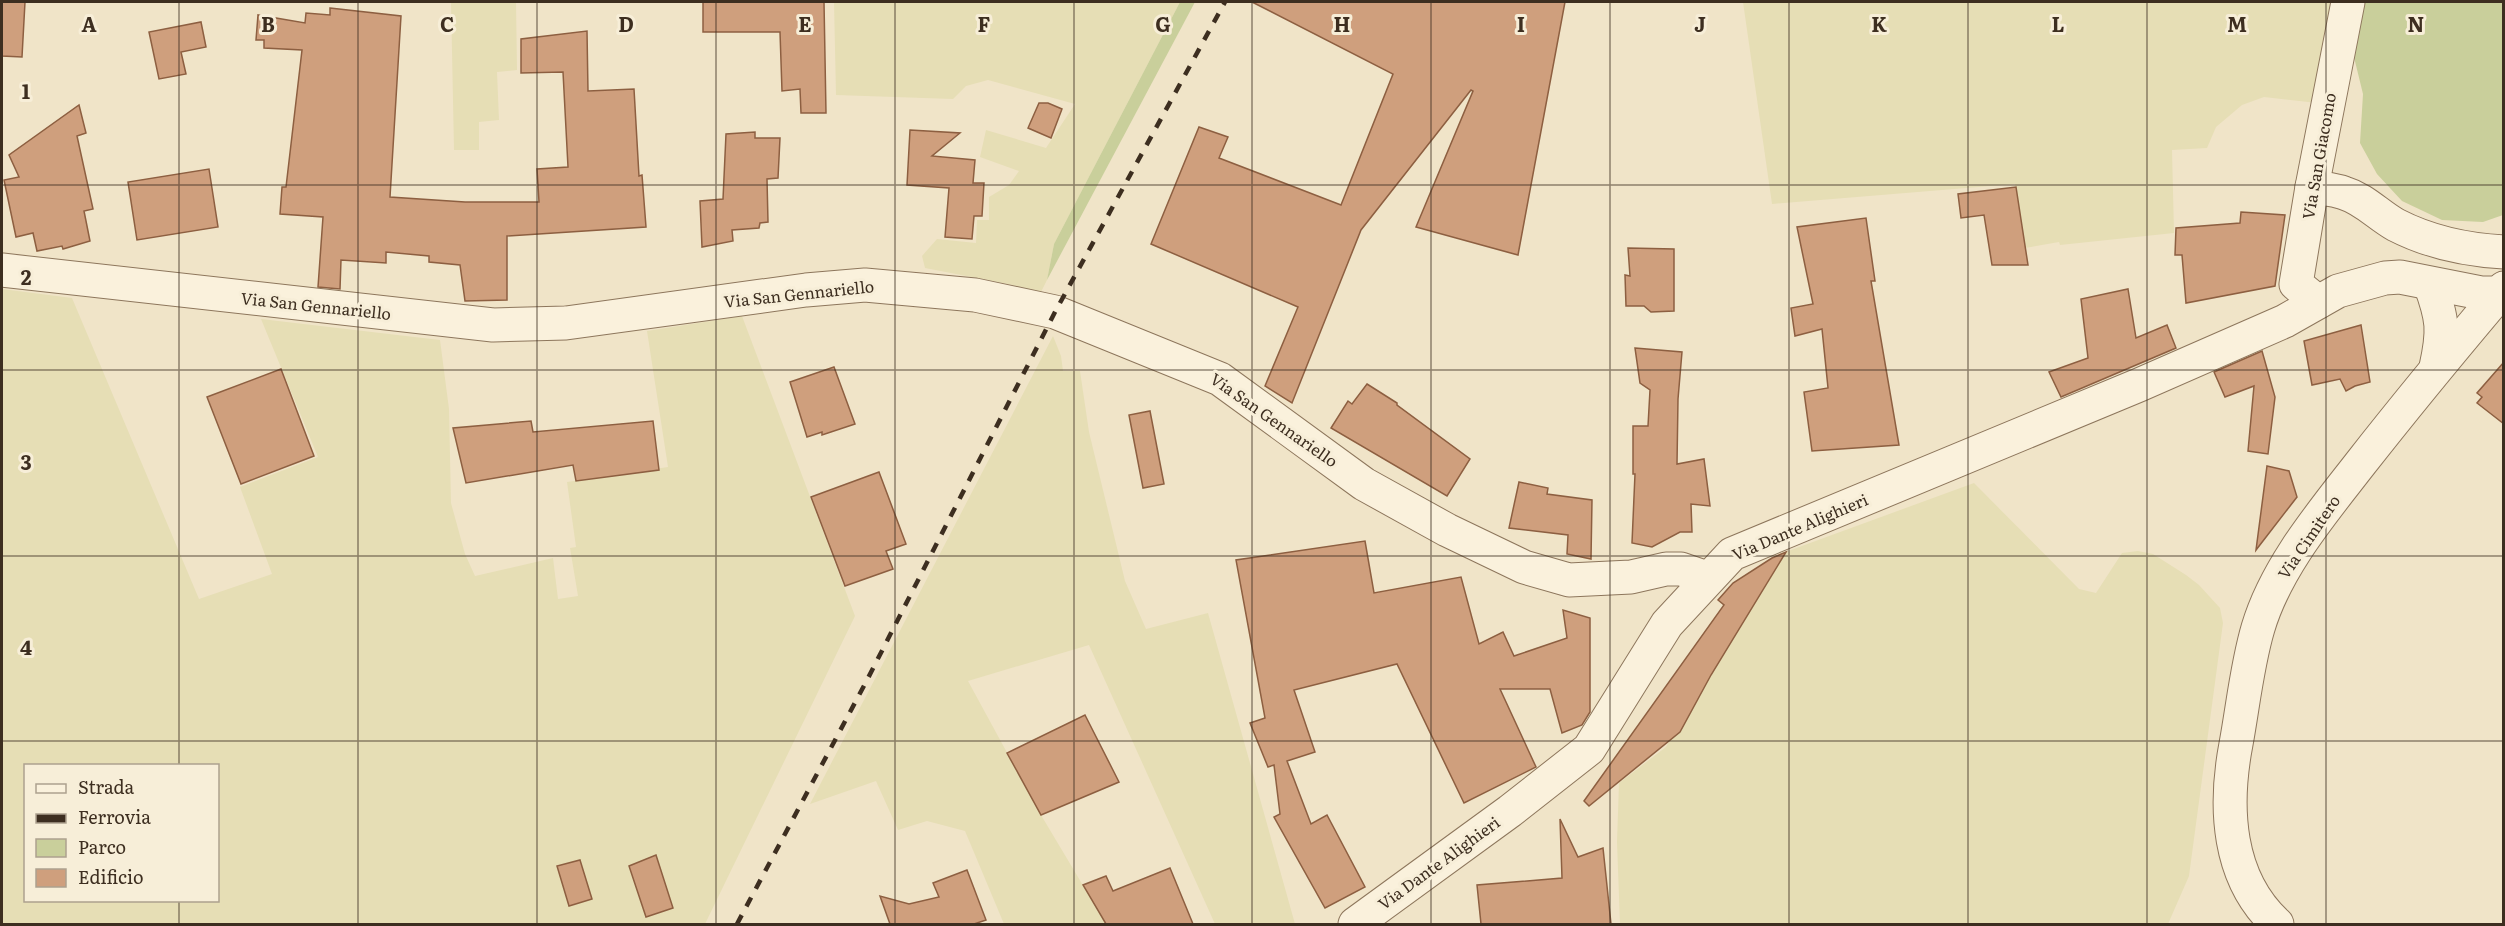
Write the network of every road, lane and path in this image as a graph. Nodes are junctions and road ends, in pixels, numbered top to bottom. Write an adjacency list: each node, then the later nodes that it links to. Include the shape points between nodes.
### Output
1 (2348, 2): 2 (street, Via San Giacomo)
2 (2312, 187): 3 (street, via 2344,193 2418,235 2460,247); 7 (street, Via San Giacomo)
3 (2504, 252)
4 (2, 270): 9 (street, Via San Gennariello, via 493,325 566,322 866,285 975,295 1055,312 1220,379 1364,484 1524,567 1569,580 1631,577 1666,568)
5 (2430, 284): 6 (street, Via Dante Alighieri, via 2481,293); 7 (street, Via Dante Alighieri, via 2415,278 2385,278 2338,291); 8 (street, via 2439,307 2443,336)
6 (2501, 291): 8 (street, Via Cimitero)
7 (2307, 293): 9 (street, Via Dante Alighieri, via 2285,321 1731,554)
8 (2436, 367): 11 (street, Via Cimitero, via 2311,526 2282,572 2258,627 2229,785 2229,822 2246,885 2263,912)
9 (1707, 578): 10 (street, Via Dante Alighieri, via 1667,624 1589,749)
10 (1355, 924)
11 (2277, 924)

